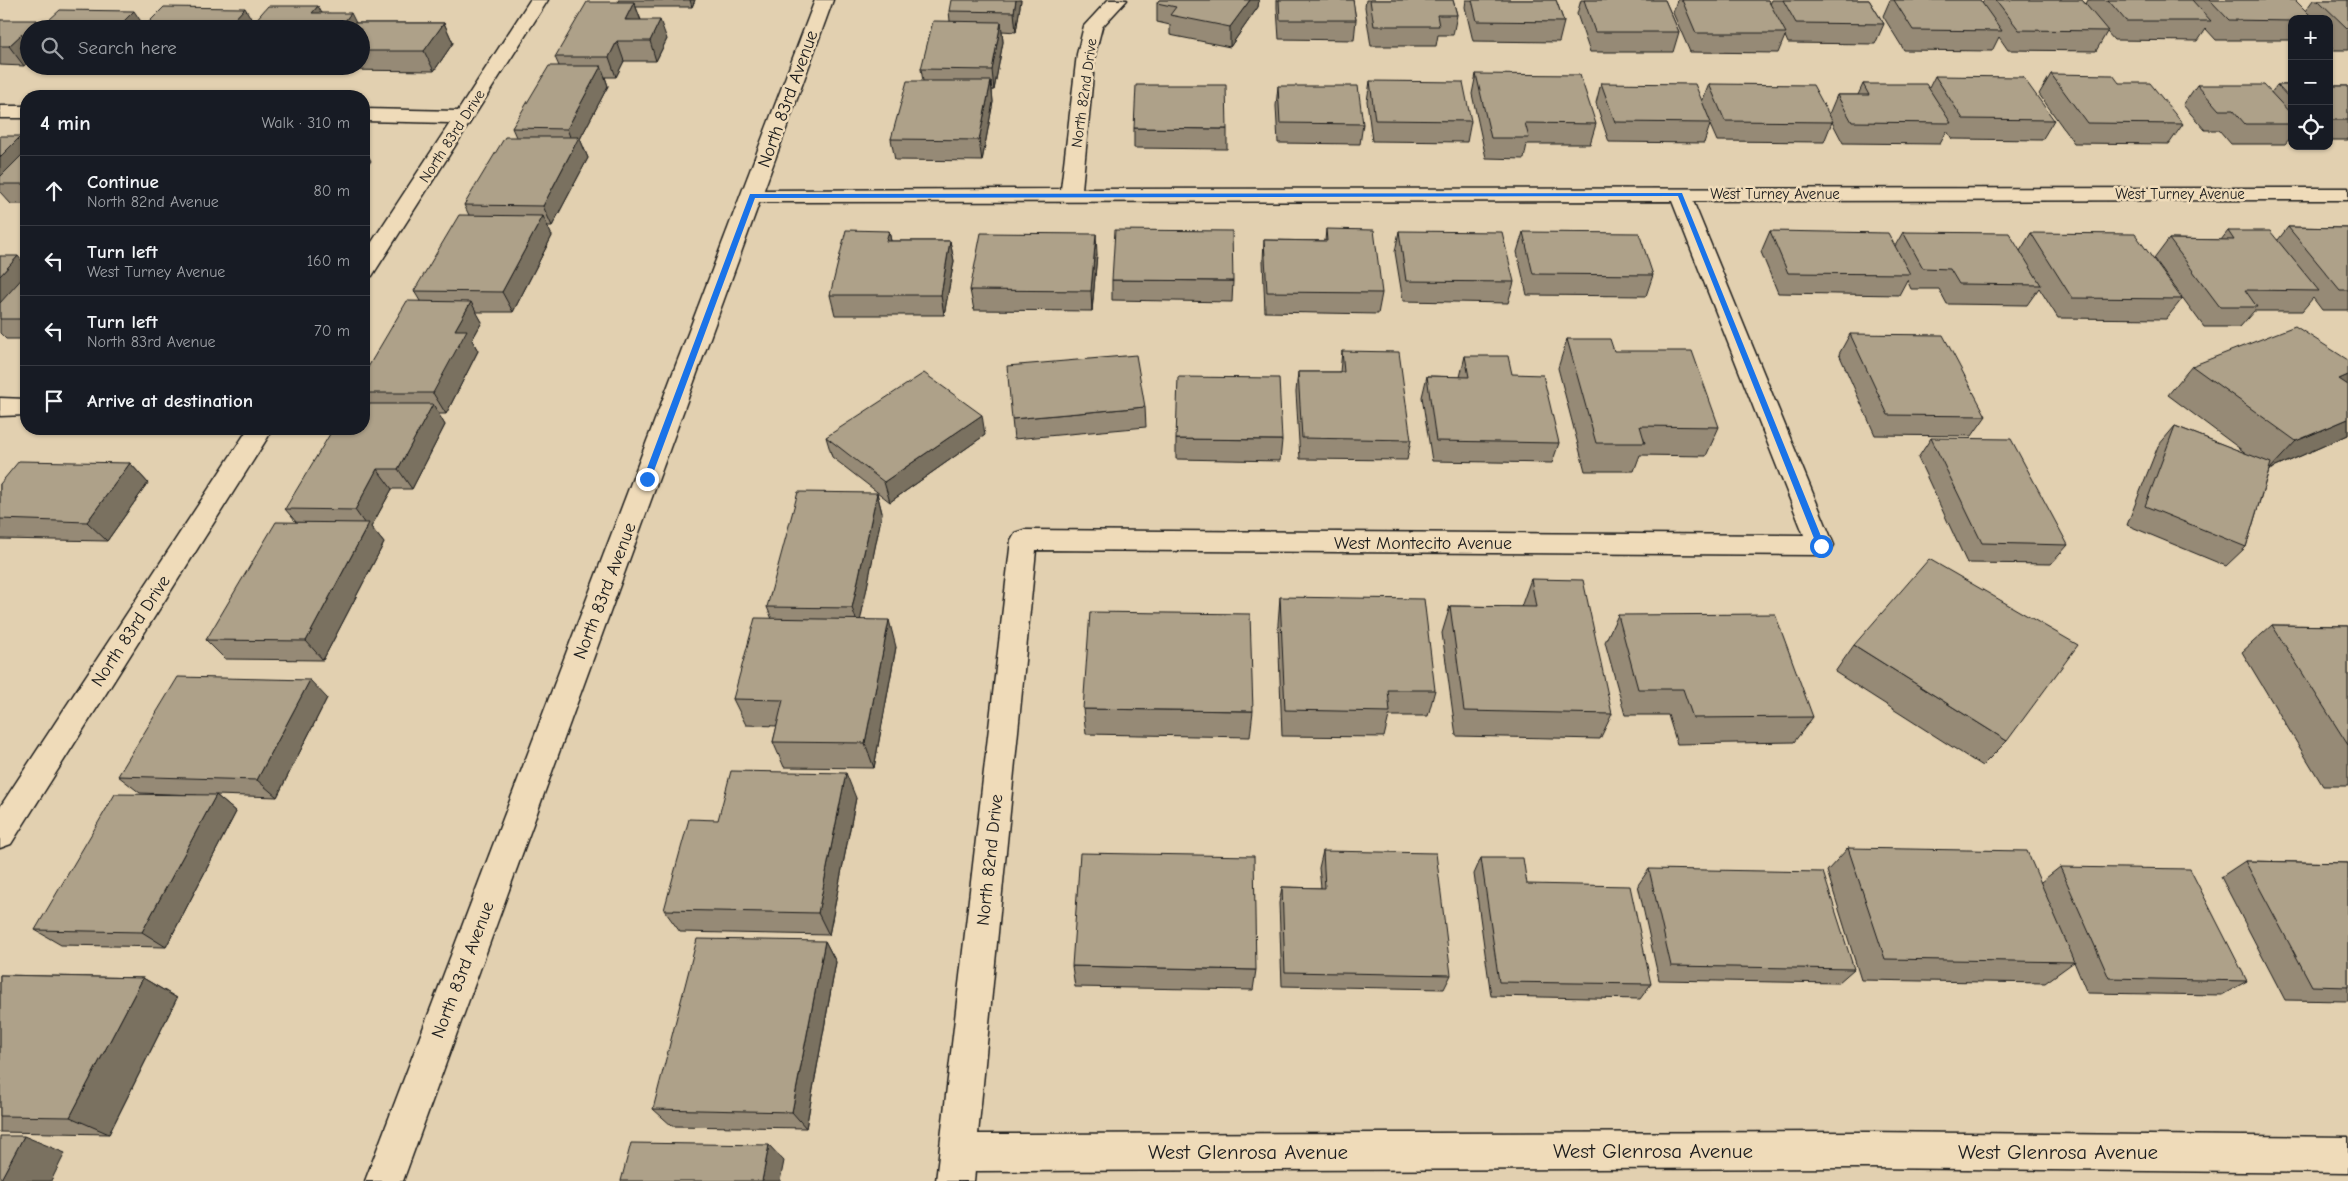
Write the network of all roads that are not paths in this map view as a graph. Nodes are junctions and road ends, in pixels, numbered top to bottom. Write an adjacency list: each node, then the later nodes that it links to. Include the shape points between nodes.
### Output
1 (539, 0): 7 (street, North 83rd Drive)
2 (824, 0): 11 (street, North 83rd Avenue)
3 (1118, 0): 10 (street, North 82nd Drive, via 1093,26 1086,54)
4 (0, 112): 5 (street)
5 (20, 112)
6 (370, 116): 7 (street)
7 (464, 116): 12 (street, North 83rd Drive)
8 (1680, 194): 9 (street, West Turney Avenue); 10 (street, West Turney Avenue); 16 (street, West Montecito Avenue, via 1821,546)
9 (2348, 194)
10 (1071, 195): 11 (street, West Turney Avenue)
11 (752, 196): 20 (street, North 83rd Avenue)
12 (370, 262)
13 (0, 407): 14 (street)
14 (20, 407)
15 (257, 435): 17 (street, North 83rd Drive)
16 (1024, 540): 19 (street, North 82nd Drive)
17 (0, 834)
18 (2348, 1154): 19 (street, West Glenrosa Avenue, via 1867,1150)
19 (957, 1167)
20 (384, 1181)

